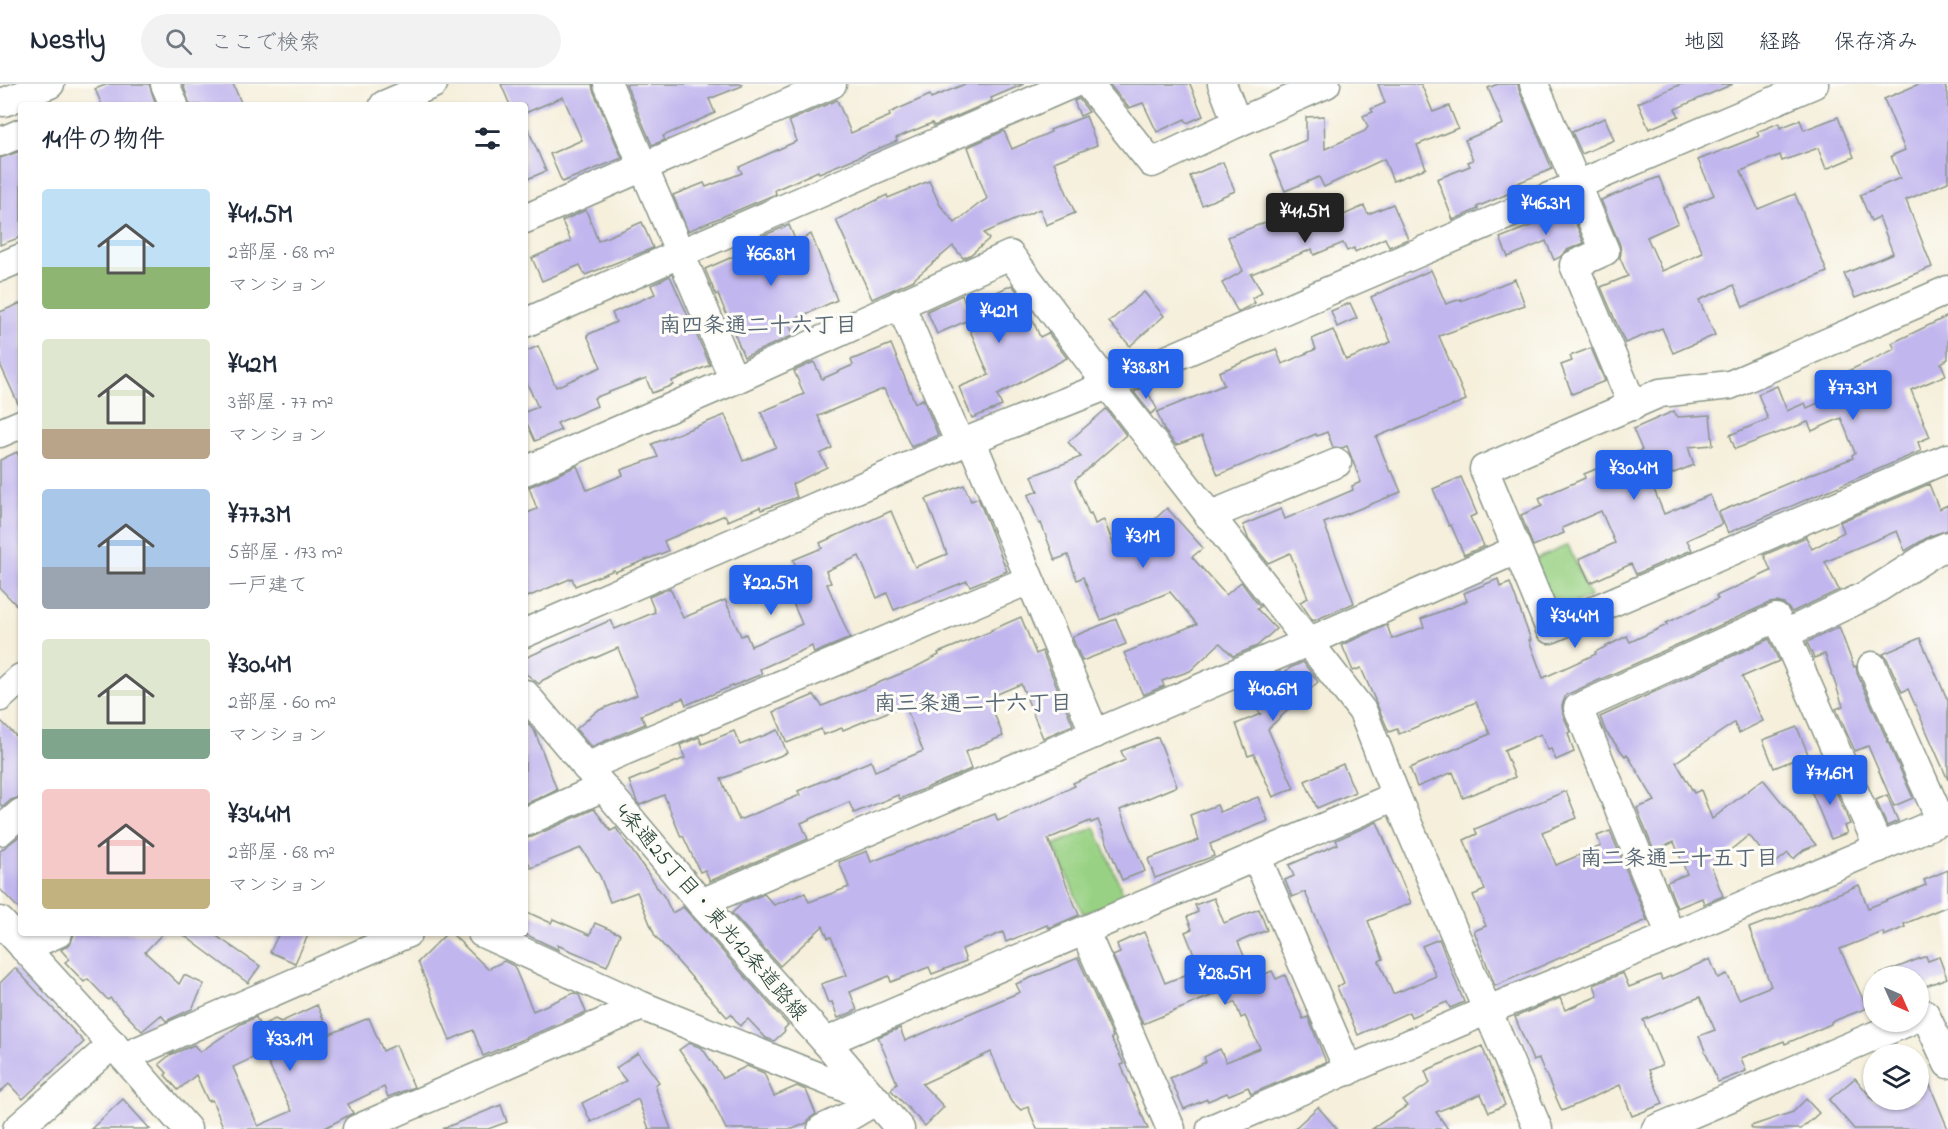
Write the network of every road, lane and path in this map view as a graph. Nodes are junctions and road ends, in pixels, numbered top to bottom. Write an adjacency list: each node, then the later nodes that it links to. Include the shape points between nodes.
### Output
1 (50, 84): 14 (street)
2 (165, 84): 12 (street)
3 (608, 84): 18 (street)
4 (832, 84): 18 (street)
5 (1072, 84): 21 (street)
6 (1088, 84): 15 (street, via 1152,163)
7 (1221, 84): 15 (street)
8 (1534, 84): 19 (street)
9 (1814, 84): 19 (street)
10 (428, 85): 13 (street)
11 (1322, 85): 15 (street)
12 (173, 102)
13 (391, 102)
14 (8, 106)
15 (1237, 123)
16 (18, 134): 17 (street)
17 (0, 142)
18 (642, 167): 20 (street); 21 (street)
19 (1578, 185): 28 (street); 29 (street, via 1605,251 1574,265)
20 (528, 218)
21 (679, 254): 26 (street); 27 (street)
22 (18, 259): 23 (street)
23 (0, 267)
24 (1948, 290): 29 (street, via 1730,385 1660,393)
25 (900, 304): 27 (street); 28 (street, via 1010,255); 32 (street)
26 (528, 322)
27 (734, 380): 35 (street)
28 (1108, 385): 32 (street); 36 (street)
29 (1633, 406): 38 (street, via 1484,469)
30 (18, 425): 31 (street)
31 (0, 433)
32 (965, 442): 39 (street); 40 (street)
33 (1948, 458): 38 (street, via 1550,629)
34 (1337, 463): 36 (street)
35 (528, 470)
36 (1209, 516): 42 (street)
37 (1948, 546): 41 (street, via 1869,594)
38 (1516, 550): 42 (street)
39 (1029, 580): 48 (street); 49 (street)
40 (528, 632)
41 (1785, 634): 55 (street); 63 (street, via 1776,618 1578,708)
42 (1308, 642): 48 (street); 50 (street, via 1363,712)
43 (1872, 666): 52 (street)
44 (18, 681): 46 (street)
45 (528, 698): 49 (street, 4条通25丁目・東光12条道路線)
46 (0, 699): 47 (street)
47 (18, 709)
48 (1095, 734): 57 (street)
49 (594, 777): 53 (street); 57 (street, 4条通25丁目・東光12条道路線)
50 (1396, 796): 56 (street); 66 (street)
51 (18, 816): 54 (street)
52 (1945, 819): 55 (street)
53 (528, 820)
54 (0, 831)
55 (1879, 848): 63 (street)
56 (1256, 856): 59 (street); 72 (street)
57 (701, 903): 69 (street, 4条通25丁目・東光12条道路線)
58 (1, 924): 64 (street)
59 (1085, 932): 69 (street); 80 (street)
60 (51, 936): 64 (street)
61 (401, 936): 70 (street)
62 (489, 936): 65 (street)
63 (1671, 936): 66 (street)
64 (24, 948): 70 (street)
65 (642, 1006): 73 (street); 77 (street)
66 (1488, 1010): 72 (street); 81 (street)
67 (1929, 1023): 71 (street)
68 (1883, 1032): 82 (street)
69 (826, 1042): 73 (street, 4条通25丁目・東光12条道路線)
70 (119, 1051): 75 (street); 76 (street)
71 (1948, 1065)
72 (1349, 1071): 74 (street)
73 (877, 1100): 78 (street); 79 (street, 4条通25丁目・東光12条道路線)
74 (1225, 1127)
75 (17, 1129)
76 (187, 1129)
77 (357, 1129)
78 (822, 1129)
79 (900, 1129)
80 (1171, 1129)
81 (1538, 1129)
82 (1656, 1129)

